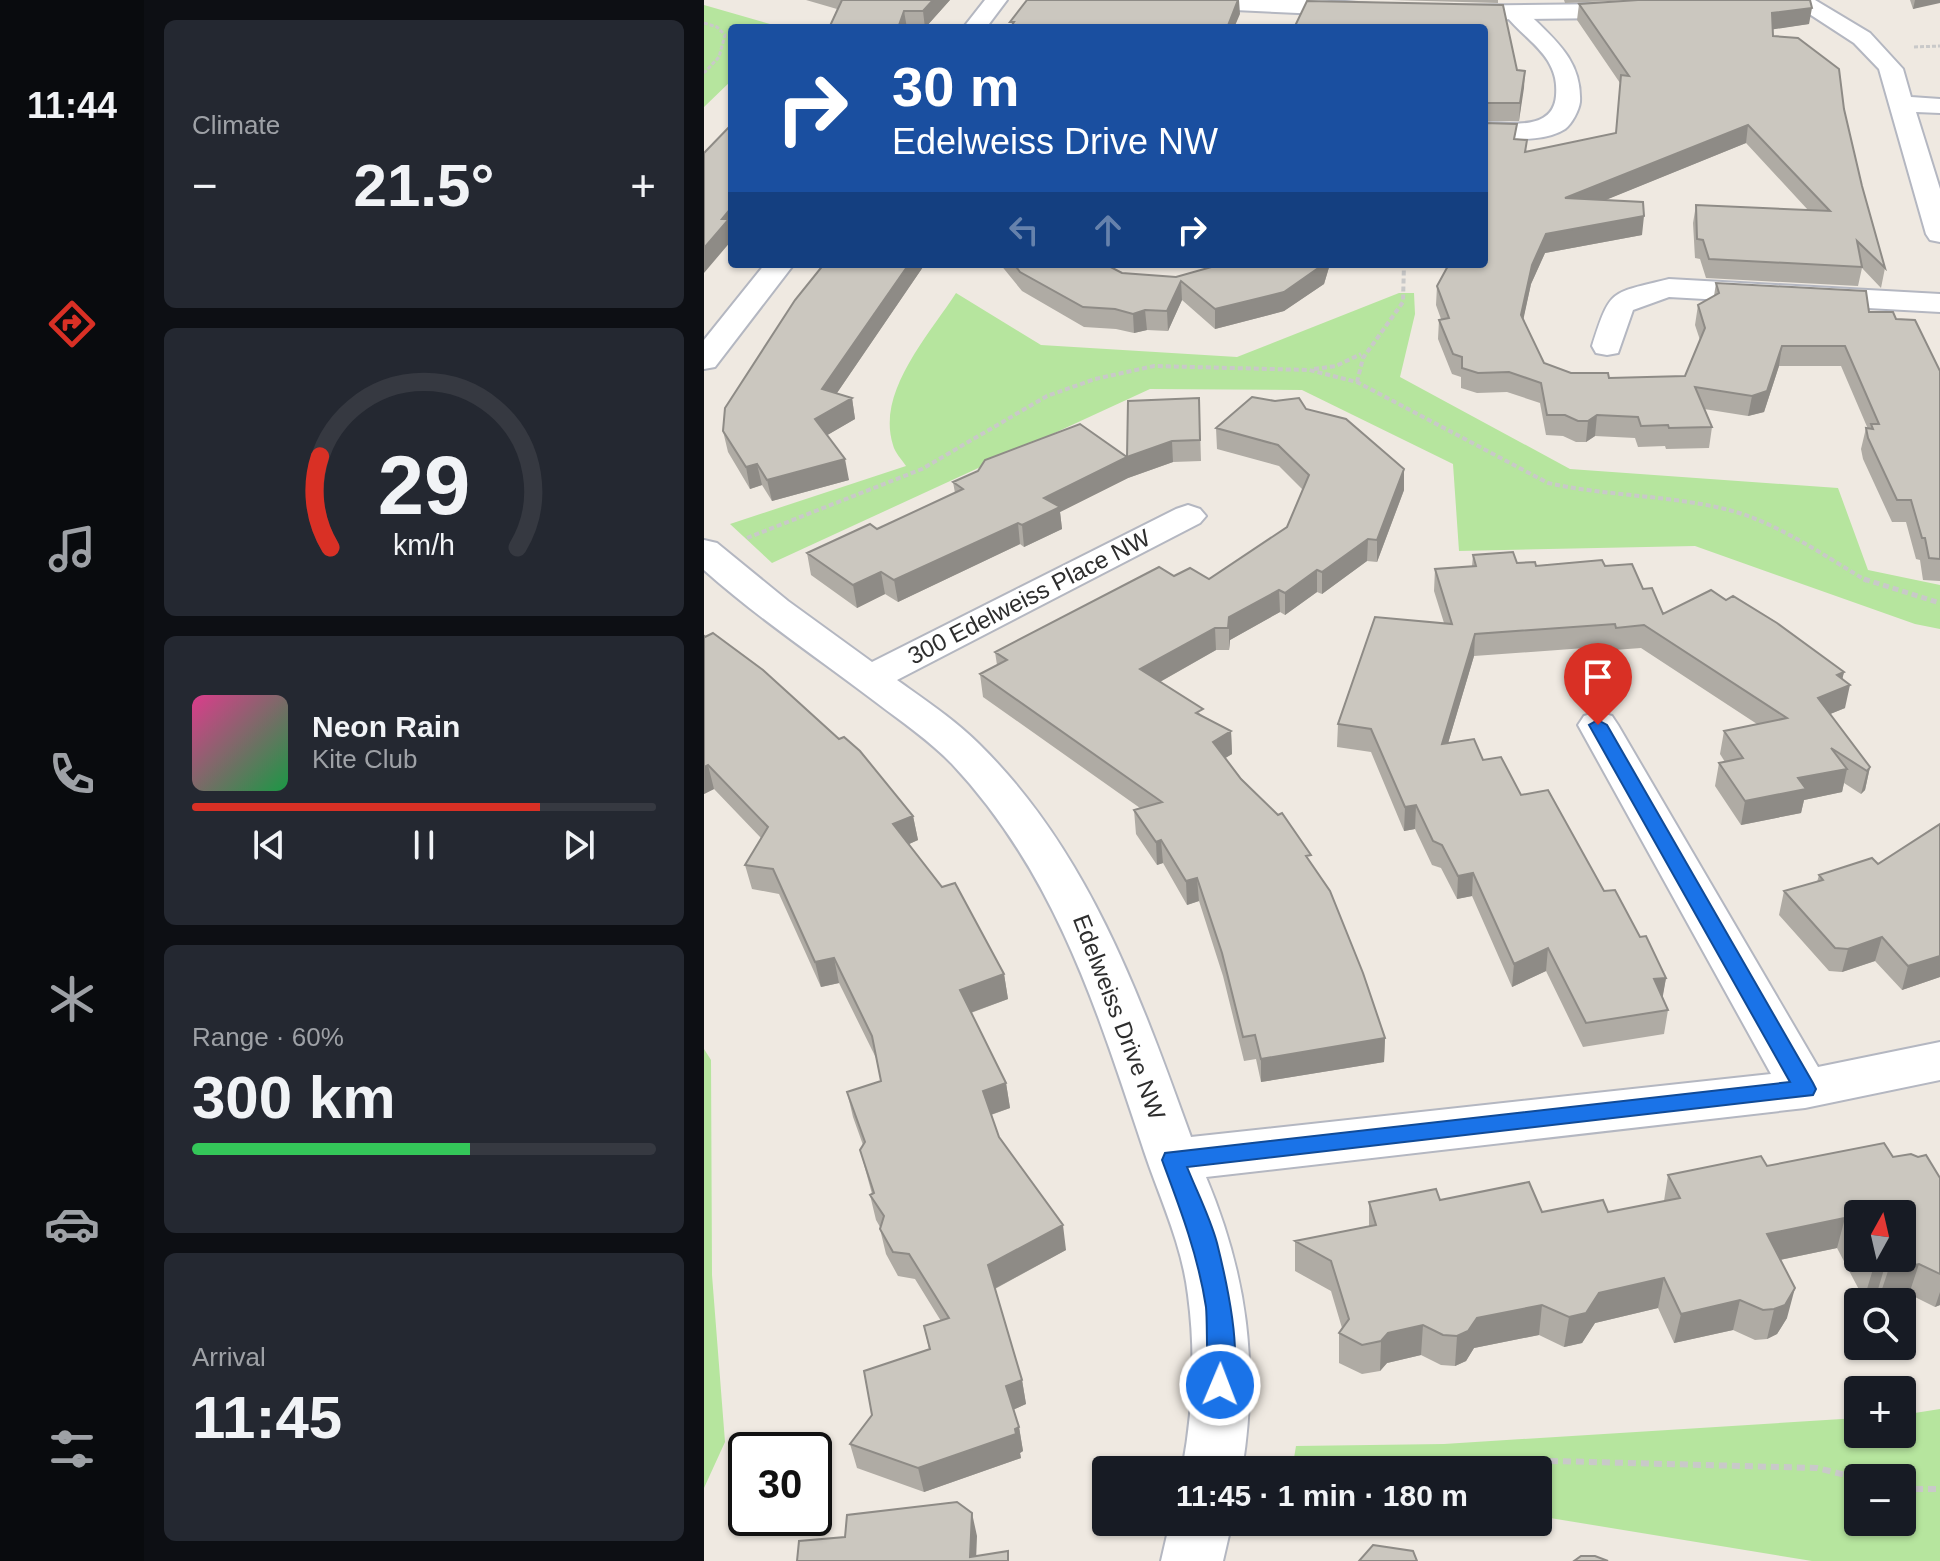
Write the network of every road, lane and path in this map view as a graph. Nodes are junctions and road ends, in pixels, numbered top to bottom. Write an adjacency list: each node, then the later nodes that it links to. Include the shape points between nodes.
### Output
1 (996, 0): 10 (street)
2 (1170, 0): 5 (street)
3 (1727, 0): 8 (street)
4 (1799, 0): 12 (street, via 1883,56)
5 (1281, 3): 6 (street)
6 (1393, 11)
7 (1419, 12): 8 (street)
8 (1516, 14): 14 (street, via 1557,56 1569,80 1565,116 1535,130)
9 (704, 23): 11 (path, via 725,35 719,57)
10 (977, 24)
11 (704, 73)
12 (1903, 104): 13 (street); 15 (street)
13 (1940, 106)
14 (1488, 131)
15 (1940, 234)
16 (777, 268): 21 (street)
17 (1404, 268): 20 (path, via 1404,299)
18 (1940, 303): 19 (street, via 1669,288 1620,305)
19 (1607, 346)
20 (1362, 354): 22 (path); 23 (path)
21 (704, 360)
22 (1309, 370): 23 (path); 25 (path, via 1154,366 1095,379 1047,396 922,469)
23 (1357, 382): 26 (path, via 1548,483 1726,509 1783,532 1873,584)
24 (1188, 516): 27 (street, 300 Edelweiss Place NW)
25 (718, 547): 27 (street, Edelweiss Drive NW, via 747,591)
26 (1940, 603)
27 (870, 679): 31 (street, Edelweiss Drive NW, via 964,752 1008,802 1051,864 1079,910 1111,982)
28 (1598, 725): 30 (street)
29 (1940, 1061): 30 (street)
30 (1805, 1089): 31 (street)
31 (1173, 1160): 32 (street, Edelweiss Drive NW, via 1204,1241 1218,1308 1222,1360)
32 (1215, 1456)
33 (1552, 1461): 34 (path, via 1817,1468)
34 (1844, 1475)
35 (1916, 1489): 36 (path)
36 (1940, 1489)
37 (1198, 1536): 38 (street)
38 (1192, 1561)

